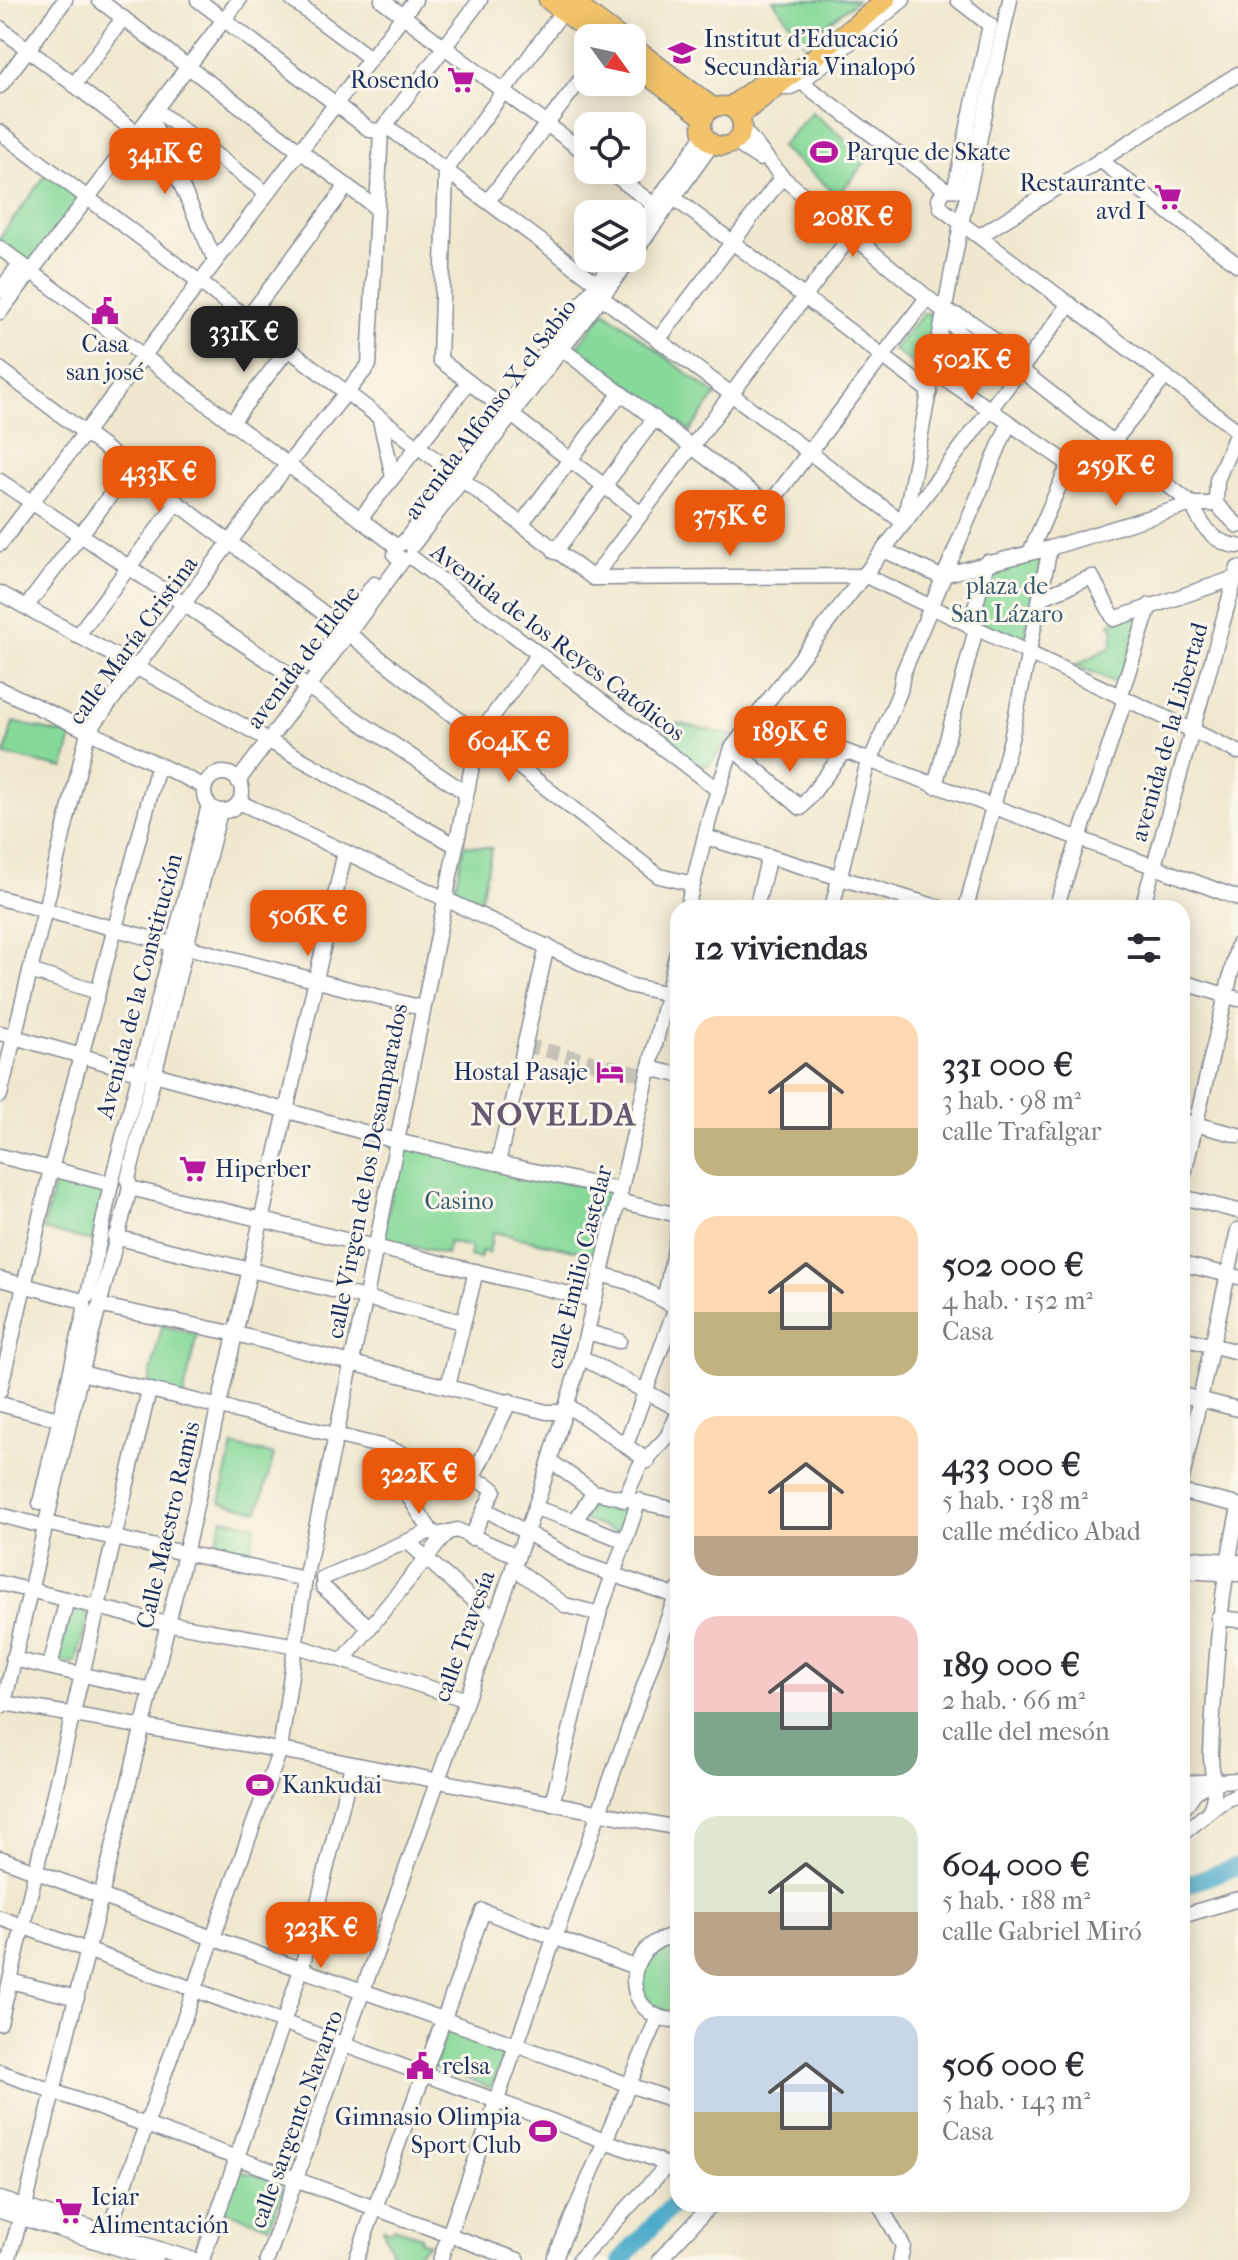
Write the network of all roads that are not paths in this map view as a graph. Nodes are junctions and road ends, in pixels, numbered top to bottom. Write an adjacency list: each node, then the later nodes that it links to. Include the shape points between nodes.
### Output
1 (65, 0): 22 (street)
2 (99, 0): 16 (street)
3 (198, 0): 17 (street)
4 (239, 0): 17 (street)
5 (292, 0): 23 (street)
6 (382, 0): 15 (street)
7 (415, 0): 15 (street)
8 (480, 0): 21 (street)
9 (867, 0): 39 (main road)
10 (886, 0): 32 (main road)
11 (903, 0): 28 (street)
12 (958, 0): 14 (street)
13 (561, 4): 18 (main road); 19 (main road); 34 (street)
14 (1003, 12): 50 (street)
15 (403, 16): 21 (street); 23 (street)
16 (123, 18): 25 (street); 30 (street)
17 (224, 20): 25 (street); 36 (street)
18 (583, 24)
19 (596, 24)
20 (0, 28): 22 (street)
21 (445, 47): 34 (street); 40 (street)
22 (28, 50): 30 (street); 31 (street)
23 (370, 58): 36 (street)
24 (646, 58): 39 (main road)
25 (187, 67): 37 (street); 44 (street)
26 (646, 73): 39 (main road)
27 (1238, 74): 29 (street)
28 (801, 82): 32 (street); 50 (street)
29 (1224, 82): 35 (street); 45 (street)
30 (74, 85): 42 (street)
31 (0, 86)
32 (775, 87): 39 (main road)
33 (574, 88): 38 (street)
34 (504, 91): 38 (street); 46 (street)
35 (1238, 93)
36 (334, 104): 40 (street, via 370,130); 44 (street)
37 (153, 112): 42 (street); 51 (street); 64 (street)
38 (547, 124): 43 (street); 54 (street)
39 (722, 125): 47 (street); 52 (street, avenida Alfonso X el Sabio)
40 (383, 128): 46 (street); 55 (street, calle María Cristina)
41 (0, 132): 53 (street)
42 (137, 133): 53 (street)
43 (574, 144)
44 (297, 151): 49 (street); 51 (street)
45 (1100, 160): 61 (street); 65 (street)
46 (446, 170): 54 (street); 87 (street, via 440,360)
47 (778, 172): 60 (street); 62 (street)
48 (627, 184): 56 (street)
49 (346, 187): 55 (street); 77 (street)
50 (956, 189): 58 (street); 58 (street, via 939,199 941,208)
51 (266, 193): 64 (street)
52 (669, 194): 56 (street, avenida Alfonso X el Sabio); 62 (street)
53 (90, 198): 66 (street); 69 (street)
54 (488, 201): 71 (street)
55 (375, 207): 90 (street, calle María Cristina, via 369,365)
56 (659, 208): 57 (street, avenida Alfonso X el Sabio); 59 (street, avenida Alfonso X el Sabio)
57 (646, 221)
58 (961, 224): 61 (street); 76 (street)
59 (646, 231)
60 (852, 234): 72 (street); 73 (street)
61 (981, 235): 74 (street)
62 (731, 243): 72 (street); 78 (street)
63 (0, 248): 66 (street, Avenida de los Reyes Católicos)
64 (215, 260): 69 (street)
65 (1238, 265)
66 (26, 268): 70 (street); 75 (street); 81 (street, Avenida de los Reyes Católicos)
67 (608, 272): 71 (street, avenida Alfonso X el Sabio)
68 (616, 272): 71 (street, avenida Alfonso X el Sabio)
69 (198, 282): 77 (street); 81 (street)
70 (0, 291)
71 (598, 291): 78 (street); 79 (street, avenida Alfonso X el Sabio)
72 (803, 298): 82 (street); 91 (street)
73 (927, 298): 76 (street); 82 (street)
74 (1070, 304): 84 (street); 86 (street)
75 (0, 312)
76 (946, 313): 84 (street, via 959,314); 85 (street)
77 (247, 319): 80 (street)
78 (658, 340): 91 (street)
79 (559, 346): 89 (street); 93 (street, avenida Alfonso X el Sabio)
80 (288, 349): 90 (street); 96 (street)
81 (142, 356): 96 (street, Avenida de los Reyes Católicos); 99 (street)
82 (882, 357): 88 (street); 103 (street)
83 (0, 369): 99 (street)
84 (1021, 370): 92 (street); 100 (street)
85 (934, 371): 88 (street); 92 (street)
86 (1166, 376): 98 (street); 100 (street)
87 (469, 382): 93 (street); 101 (street)
88 (930, 392): 117 (street)
89 (621, 393): 94 (street); 104 (street)
90 (347, 394): 95 (street); 105 (street, calle María Cristina)
91 (731, 395): 102 (street); 103 (street)
92 (990, 410): 97 (street); 117 (street)
93 (509, 412): 104 (street); 108 (street, avenida Alfonso X el Sabio)
94 (655, 418): 102 (street); 110 (street)
95 (380, 420): 101 (street); 107 (street)
96 (231, 423): 105 (street, Avenida de los Reyes Católicos)
97 (1009, 423): 125 (street, via 1069,464); 132 (street)
98 (1238, 430): 114 (street, via 1217,480)
99 (84, 433): 106 (street); 111 (street)
100 (1114, 441): 113 (street)
101 (415, 446): 107 (street); 108 (street)
102 (692, 446): 103 (street, via 769,505); 115 (street)
103 (809, 453): 117 (street)
104 (570, 459): 110 (street); 118 (street)
105 (288, 464): 116 (street, Avenida de los Reyes Católicos); 122 (street, calle María Cristina)
106 (131, 468): 112 (street); 120 (street)
107 (393, 477): 116 (street)
108 (459, 479): 118 (street); 126 (street, avenida Alfonso X el Sabio)
109 (0, 481): 111 (street)
110 (605, 486): 115 (street); 128 (street)
111 (32, 503): 120 (street); 121 (street)
112 (177, 503): 122 (street); 130 (street)
113 (1192, 504): 114 (street); 123 (street, via 1207,531 1223,544); 124 (street)
114 (1216, 504): 119 (street)
115 (641, 514): 134 (street)
116 (360, 519): 126 (street, Avenida de los Reyes Católicos)
117 (904, 523): 127 (street)
118 (521, 524): 128 (street)
119 (1237, 524)
120 (80, 536): 130 (street); 139 (street)
121 (0, 544)
122 (231, 544): 137 (street, calle María Cristina); 142 (street)
123 (1238, 546)
124 (1050, 548): 125 (street); 136 (street)
125 (1031, 550): 129 (street)
126 (403, 551): 142 (street, avenida de Elche); 145 (street, Avenida de los Reyes Católicos)
127 (886, 551): 132 (street); 133 (street)
128 (555, 552): 134 (street)
129 (987, 562): 132 (street); 141 (street)
130 (127, 568): 137 (street); 143 (street)
131 (1236, 573): 138 (street); 151 (street, avenida de la Libertad)
132 (944, 574): 140 (street)
133 (866, 576): 134 (street); 140 (street); 150 (street)
134 (593, 578)
135 (0, 593): 139 (street)
136 (1040, 598): 138 (street, via 1092,577 1114,619); 144 (street)
137 (185, 605): 146 (street, calle María Cristina); 147 (street)
138 (1150, 605): 149 (street)
139 (26, 607): 143 (street)
140 (931, 607): 141 (street); 158 (street)
141 (973, 628): 144 (street); 161 (street)
142 (345, 631): 147 (street, avenida de Elche); 153 (street)
143 (77, 636): 146 (street)
144 (1029, 654): 149 (street); 166 (street)
145 (537, 656): 153 (street, calle Virgen de los Desamparados); 163 (street, Avenida de los Reyes Católicos)
146 (137, 669): 152 (street, calle María Cristina); 154 (street)
147 (305, 685): 154 (street, avenida de Elche); 164 (street)
148 (0, 689): 152 (street)
149 (1123, 698): 151 (street); 169 (street)
150 (756, 718): 155 (street); 156 (street)
151 (1192, 731): 157 (street); 173 (street, avenida de la Libertad)
152 (88, 732): 159 (street); 186 (street, calle María Cristina)
153 (478, 736): 164 (street, calle Virgen de los Desamparados); 175 (street, via 659,876)
154 (264, 738): 160 (street, avenida de Elche); 170 (street)
155 (732, 748): 156 (street, via 801,808); 163 (street)
156 (844, 752): 158 (street)
157 (1238, 752)
158 (869, 762): 161 (street); 174 (street)
159 (158, 766): 162 (street); 187 (street)
160 (234, 778): 162 (street, via 215,775); 165 (street, via 242,791)
161 (935, 786): 166 (street)
162 (205, 787): 167 (street)
163 (718, 790): 168 (street)
164 (466, 793): 170 (street, calle Virgen de los Desamparados)
165 (239, 802): 167 (street, via 231,809); 171 (street)
166 (992, 807): 169 (street); 183 (street)
167 (214, 808): 189 (street, Avenida de la Constitución)
168 (705, 837): 172 (street); 175 (street)
169 (1079, 839): 173 (street); 184 (street)
170 (455, 845): 178 (street, calle Virgen de los Desamparados)
171 (345, 852): 178 (street); 192 (street, Calle Maestro Ramis)
172 (769, 856): 174 (street); 180 (street)
173 (1153, 867): 177 (street); 185 (street, avenida de la Libertad)
174 (840, 877): 181 (street); 182 (street)
175 (693, 884): 179 (street)
176 (0, 898): 186 (street)
177 (1238, 898)
178 (445, 899): 190 (street); 198 (street, calle Virgen de los Desamparados)
179 (689, 900)
180 (758, 900)
181 (834, 900)
182 (914, 900)
183 (968, 900)
184 (1059, 900)
185 (1144, 900)
186 (45, 911): 187 (street); 191 (street, calle María Cristina)
187 (115, 928): 189 (street); 194 (street)
188 (1238, 944): 196 (street)
189 (178, 945): 192 (street); 202 (street, Avenida de la Constitución)
190 (547, 946): 195 (street, via 628,985); 211 (street)
191 (30, 971): 194 (street); 199 (street, calle María Cristina)
192 (317, 980): 198 (street); 205 (street, Calle Maestro Ramis)
193 (1190, 984): 196 (street)
194 (98, 992): 200 (street)
195 (670, 993)
196 (1232, 997): 206 (street)
197 (670, 1003): 201 (street, calle Emilio Castelar)
198 (422, 1008): 209 (street, calle Virgen de los Desamparados)
199 (7, 1034): 200 (street); 204 (street, calle María Cristina)
200 (81, 1056): 202 (street); 212 (street)
201 (649, 1068): 203 (street); 214 (street, calle Emilio Castelar)
202 (145, 1072): 205 (street); 213 (street, Avenida de la Constitución)
203 (670, 1073)
204 (0, 1095)
205 (287, 1111): 209 (street); 218 (street, Calle Maestro Ramis)
206 (1190, 1120)
207 (1190, 1123): 208 (street)
208 (1238, 1135)
209 (396, 1141): 211 (street); 221 (street, calle Virgen de los Desamparados)
210 (0, 1156): 212 (street)
211 (498, 1163): 214 (street)
212 (51, 1169): 213 (street); 228 (street)
213 (120, 1185): 218 (street); 220 (street, Avenida de la Constitución); 232 (street, Avenida de la Constitución)
214 (619, 1195): 217 (street); 225 (street, calle Emilio Castelar)
215 (1190, 1199): 216 (street)
216 (1238, 1211)
217 (670, 1212)
218 (262, 1220): 221 (street); 223 (street, Calle Maestro Ramis)
219 (1238, 1230): 226 (street)
220 (115, 1237): 223 (street); 232 (street, Avenida de la Constitución)
221 (375, 1246): 224 (street); 229 (street, calle Virgen de los Desamparados)
222 (1190, 1266): 226 (street)
223 (252, 1269): 229 (street); 236 (street, Calle Maestro Ramis)
224 (476, 1271): 230 (street); 234 (street)
225 (600, 1274): 230 (street, calle Emilio Castelar); 231 (street)
226 (1233, 1276): 239 (street)
227 (0, 1279): 228 (street)
228 (25, 1284): 232 (street); 245 (street)
229 (366, 1296): 234 (street); 242 (street, calle Virgen de los Desamparados)
230 (594, 1300): 235 (street, calle Emilio Castelar)
231 (670, 1303)
232 (93, 1304): 236 (street); 243 (street, Avenida de la Constitución); 257 (street, Avenida de la Constitución)
233 (670, 1314): 247 (street)
234 (463, 1322): 244 (street)
235 (587, 1332): 238 (street); 241 (street, calle Emilio Castelar)
236 (236, 1334): 242 (street); 252 (street, Calle Maestro Ramis)
237 (1190, 1340): 239 (street)
238 (619, 1341)
239 (1212, 1345): 240 (street); 249 (street)
240 (1238, 1352)
241 (581, 1357): 247 (street); 253 (street, calle Emilio Castelar)
242 (350, 1362): 244 (street); 259 (street, calle Virgen de los Desamparados)
243 (81, 1373): 246 (street); 277 (street, Avenida de la Constitución)
244 (448, 1386): 250 (street)
245 (0, 1390)
246 (149, 1390): 252 (street); 280 (street)
247 (643, 1390): 256 (street); 262 (street)
248 (1190, 1397): 249 (street)
249 (1200, 1399): 254 (street); 261 (street)
250 (510, 1401): 255 (street); 266 (street)
251 (0, 1404): 257 (street)
252 (218, 1407): 259 (street); 284 (street, Calle Maestro Ramis)
253 (566, 1408): 255 (street); 260 (street, calle Emilio Castelar); 262 (street)
254 (1238, 1409)
255 (547, 1412): 260 (street)
256 (670, 1415)
257 (59, 1419): 277 (street, Avenida de la Constitución)
258 (670, 1431): 265 (street)
259 (336, 1435): 263 (street); 291 (street, calle Virgen de los Desamparados)
260 (555, 1437): 264 (street, calle Travesía)
261 (1190, 1443)
262 (626, 1445): 265 (street)
263 (418, 1460): 266 (street); 279 (street, via 409,1497)
264 (550, 1461): 267 (street); 271 (street, calle Travesía)
265 (648, 1461): 269 (street, via 639,1467)
266 (471, 1481): 273 (street, via 494,1490)
267 (594, 1492): 269 (street); 276 (street)
268 (1190, 1494): 270 (street)
269 (632, 1500): 272 (street); 282 (street)
270 (1238, 1505)
271 (535, 1508): 276 (street); 278 (street, calle Travesía)
272 (670, 1508)
273 (485, 1509): 278 (street); 281 (street)
274 (1238, 1513): 288 (street)
275 (0, 1515): 277 (street)
276 (575, 1521): 282 (street)
277 (40, 1523): 280 (street); 293 (street, Avenida de la Constitución)
278 (526, 1531): 287 (street, calle Travesía); 290 (street, via 580,1563)
279 (438, 1533): 281 (street, via 457,1530); 283 (street); 286 (street)
280 (116, 1538): 284 (street); 296 (street)
281 (471, 1538): 287 (street)
282 (625, 1541): 290 (street)
283 (409, 1543): 286 (street); 291 (street)
284 (185, 1554): 291 (street); 302 (street, Calle Maestro Ramis)
285 (1190, 1559): 288 (street)
286 (427, 1560): 300 (street); 303 (street)
287 (515, 1562): 297 (street, via 565,1605); 300 (street, calle Travesía)
288 (1232, 1568): 289 (street); 299 (street)
289 (1190, 1571)
290 (613, 1575): 294 (street); 297 (street)
291 (313, 1581): 303 (street); 304 (street, calle Virgen de los Desamparados)
292 (0, 1583): 293 (street)
293 (24, 1589): 295 (street); 305 (street, Avenida de la Constitución); 308 (street, Avenida de la Constitución)
294 (670, 1593)
295 (67, 1599): 296 (street); 307 (street)
296 (99, 1608): 302 (street); 309 (street)
297 (599, 1614): 323 (street)
298 (670, 1615): 326 (street)
299 (1218, 1618): 301 (street); 319 (street)
300 (494, 1619): 311 (street, calle Travesía)
301 (1238, 1620)
302 (167, 1623): 304 (street); 310 (street, Calle Maestro Ramis)
303 (368, 1626): 306 (street)
304 (297, 1646): 306 (street); 315 (street, calle Virgen de los Desamparados)
305 (13, 1659): 307 (street); 312 (street, Avenida de la Constitución)
306 (344, 1659): 311 (street)
307 (50, 1666): 309 (street)
308 (0, 1672)
309 (82, 1673): 310 (street); 313 (street)
310 (150, 1690): 314 (street, Calle Maestro Ramis)
311 (464, 1699): 317 (street, calle Travesía)
312 (1, 1703): 313 (street)
313 (73, 1714): 314 (street); 330 (street)
314 (142, 1726): 315 (street); 331 (street, Calle Maestro Ramis)
315 (280, 1750): 316 (street); 338 (street, calle Virgen de los Desamparados)
316 (352, 1765): 317 (street); 340 (street)
317 (437, 1780): 323 (street); 344 (street, calle sargento Navarro)
318 (1238, 1780): 319 (street)
319 (1212, 1781): 320 (street); 322 (street); 325 (street, via 1215,1800)
320 (1190, 1782)
321 (1238, 1794): 325 (street)
322 (1190, 1798)
323 (552, 1804): 326 (street)
324 (1190, 1809): 325 (street)
325 (1209, 1811): 328 (street)
326 (601, 1814): 327 (street); 337 (street)
327 (670, 1827)
328 (1190, 1827)
329 (0, 1858): 330 (street)
330 (37, 1872): 331 (street); 335 (street)
331 (101, 1895): 338 (street); 339 (street, Calle Maestro Ramis)
332 (1238, 1899): 333 (street)
333 (1190, 1914)
334 (0, 1918): 335 (street)
335 (23, 1927): 339 (street); 342 (street)
336 (670, 1937): 341 (street, via 652,1943)
337 (557, 1938): 341 (street); 348 (street, via 483,1911); 351 (street)
338 (215, 1939): 340 (street); 343 (street, calle Virgen de los Desamparados)
339 (88, 1951): 343 (street); 345 (street, Calle Maestro Ramis)
340 (302, 1967): 344 (street); 350 (street)
341 (635, 1967): 346 (street, via 635,1991)
342 (10, 1981): 345 (street); 349 (street)
343 (195, 1991): 350 (street); 359 (street, calle Virgen de los Desamparados)
344 (365, 1992): 348 (street); 352 (street, calle sargento Navarro)
345 (77, 1998): 356 (street, Calle Maestro Ramis)
346 (658, 2017): 347 (street); 355 (street)
347 (670, 2019)
348 (443, 2020): 351 (street); 354 (street)
349 (0, 2023)
350 (283, 2023): 352 (street); 361 (street)
351 (518, 2046): 355 (street); 358 (street)
352 (345, 2047): 354 (street); 364 (street, calle sargento Navarro)
353 (0, 2072): 356 (street)
354 (424, 2074): 358 (street); 366 (street)
355 (630, 2085): 357 (street); 360 (street)
356 (54, 2092): 359 (street); 368 (street, Calle Maestro Ramis)
357 (670, 2099)
358 (498, 2101): 360 (street); 372 (street)
359 (145, 2125): 361 (street); 371 (street, calle Virgen de los Desamparados)
360 (606, 2141): 363 (street); 381 (street)
361 (235, 2158): 364 (street); 376 (street)
362 (670, 2163): 363 (street)
363 (666, 2167): 382 (street)
364 (297, 2181): 366 (street); 377 (street, calle sargento Navarro)
365 (0, 2199): 368 (street)
366 (375, 2208): 372 (street); 378 (street)
367 (0, 2211): 368 (street)
368 (23, 2211): 371 (street); 373 (street, Calle Maestro Ramis); 374 (street)
369 (704, 2212): 383 (street)
370 (884, 2212): 384 (street, via 903,2246)
371 (108, 2232): 375 (street)
372 (450, 2234): 379 (street); 380 (street)
373 (8, 2260)
374 (156, 2260)
375 (194, 2260)
376 (202, 2260)
377 (267, 2260)
378 (356, 2260)
379 (440, 2260)
380 (518, 2260)
381 (554, 2260)
382 (579, 2260)
383 (659, 2260)
384 (900, 2260)

